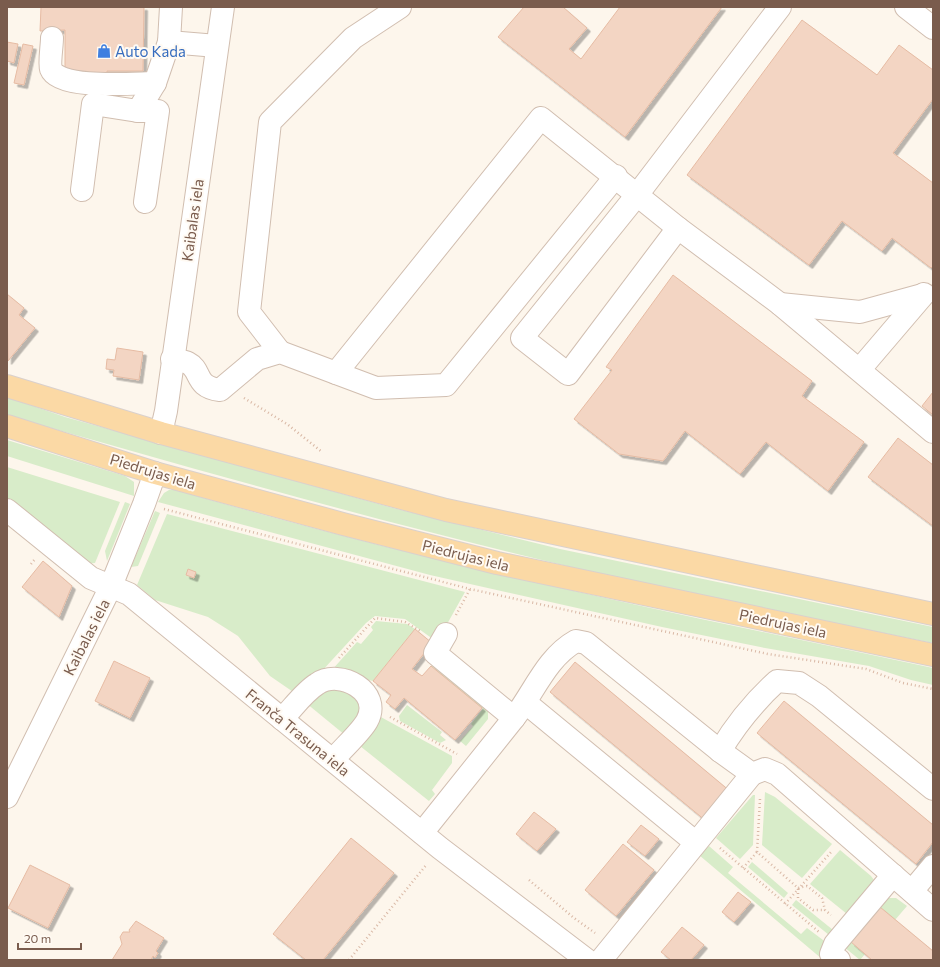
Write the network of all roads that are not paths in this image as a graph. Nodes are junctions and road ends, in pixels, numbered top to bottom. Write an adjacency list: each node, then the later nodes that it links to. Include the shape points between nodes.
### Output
1 (171, 7): 8 (street)
2 (223, 7): 9 (street, Kaibalas iela)
3 (400, 7): 19 (street, via 354,38 270,122 249,312)
4 (780, 7): 14 (street)
5 (906, 7): 6 (street)
6 (933, 28)
7 (52, 38): 10 (street, via 51,69 56,76 89,83)
8 (169, 42): 9 (street); 10 (street)
9 (217, 46): 20 (street, Kaibalas iela)
10 (155, 83): 11 (street)
11 (138, 111): 13 (street, via 93,104); 15 (street, via 158,111)
12 (616, 176): 14 (street); 22 (street, via 446,385 376,388); 22 (street, via 541,118)
13 (82, 190)
14 (637, 195): 16 (street); 16 (street, via 522,338 568,374)
15 (145, 202)
16 (678, 228): 18 (street)
17 (928, 293): 18 (street, via 860,312); 21 (street)
18 (780, 304): 21 (street)
19 (280, 352): 20 (street, via 257,359 220,390 210,389 199,379 189,363); 22 (street)
20 (172, 359): 26 (street, Kaibalas iela)
21 (860, 369): 25 (street)
22 (336, 373)
23 (7, 386): 26 (main road)
24 (7, 426): 27 (main road, Piedrujas iela)
25 (933, 432)
26 (161, 433): 30 (main road, via 446,510)
27 (155, 473): 29 (street, Kaibalas iela); 32 (main road, Piedrujas iela, via 498,564)
28 (7, 510): 29 (street, Franča Trasuna iela, via 91,578)
29 (111, 586): 34 (street, Franča Trasuna iela, via 129,594); 39 (street, Kaibalas iela)
30 (933, 614)
31 (443, 640): 33 (street, via 435,653)
32 (933, 655)
33 (520, 710): 35 (street, via 538,680 566,646 576,640 586,643); 40 (street); 41 (street)
34 (282, 719): 36 (street, Franča Trasuna iela); 36 (street, via 317,684 329,680 354,683 368,698 370,710 367,721)
35 (720, 751): 37 (street); 38 (street, via 735,725 777,681 799,683 819,696)
36 (333, 760): 40 (street, Franča Trasuna iela)
37 (749, 778): 41 (street); 43 (street, via 765,769 777,774)
38 (933, 789)
39 (7, 797)
40 (422, 833): 48 (street, Franča Trasuna iela)
41 (698, 838): 47 (street)
42 (933, 866): 44 (street)
43 (893, 875): 44 (street); 46 (street)
44 (912, 891): 45 (street)
45 (933, 910)
46 (840, 945)
47 (606, 953)
48 (564, 954): 49 (street, Franča Trasuna iela)
49 (587, 960)

